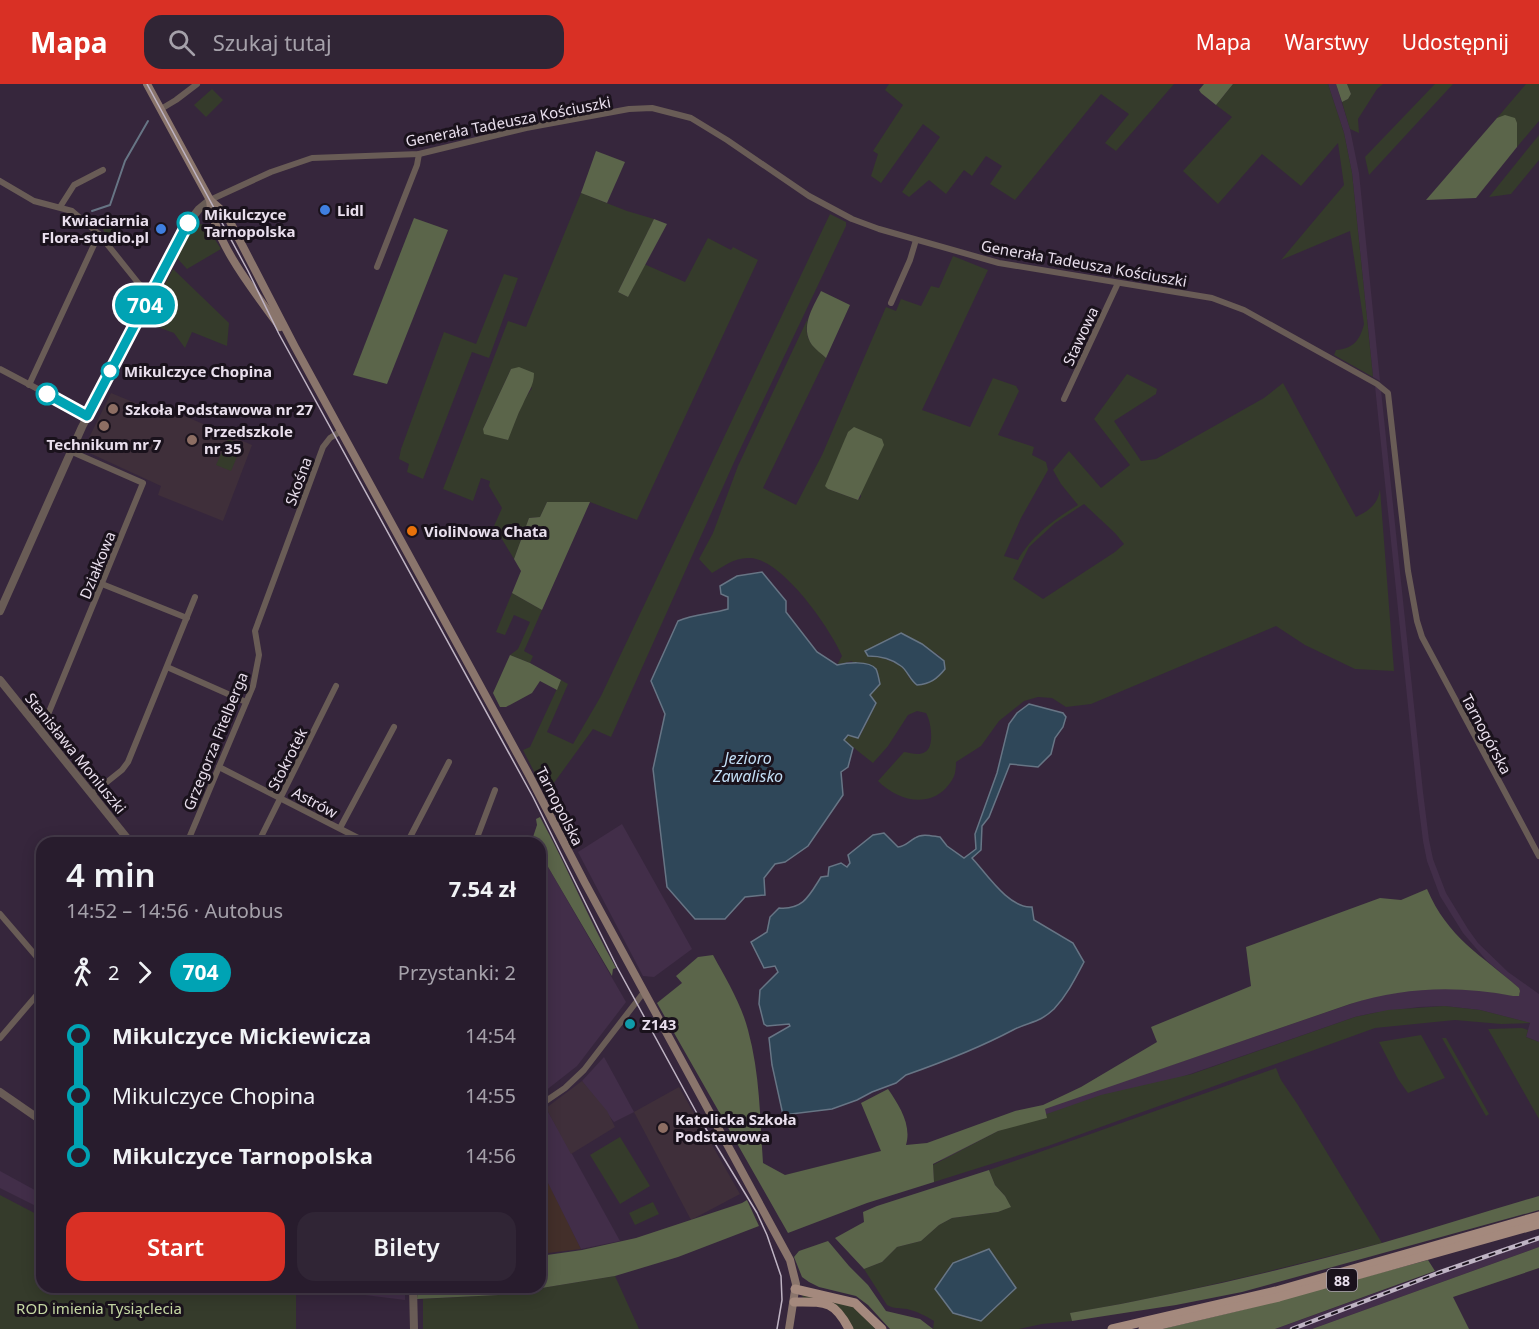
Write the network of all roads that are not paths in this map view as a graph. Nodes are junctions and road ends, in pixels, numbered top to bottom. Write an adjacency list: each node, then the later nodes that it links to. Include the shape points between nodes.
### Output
1 (147, 84): 3 (main road, Tarnopolska)
2 (197, 84): 3 (street)
3 (161, 109): 7 (main road, Tarnopolska)
4 (419, 154): 7 (street, Generała Tadeusza Kościuszki, via 312,158); 10 (street, Generała Tadeusza Kościuszki, via 526,128 629,109 661,109 691,118 712,130 837,212); 11 (street)
5 (103, 170): 8 (street, via 74,184)
6 (0, 181): 8 (street, via 34,201)
7 (210, 200): 13 (street, via 192,217); 15 (main road, Tarnopolska, via 226,214); 15 (main road, Tarnopolska, via 213,220 238,266)
8 (60, 207): 9 (street, via 72,211)
9 (99, 234): 13 (street, via 139,284); 17 (street)
10 (916, 240): 12 (street, Generała Tadeusza Kościuszki, via 999,263); 14 (street)
11 (377, 267)
12 (1118, 283): 18 (street, Stawowa); 27 (street, Generała Tadeusza Kościuszki, via 1226,302 1388,393)
13 (151, 293): 19 (street)
14 (891, 303)
15 (295, 347): 20 (main road, Tarnopolska)
16 (0, 369): 17 (street)
17 (29, 385): 19 (street)
18 (1064, 399)
19 (87, 416): 21 (street)
20 (341, 432): 22 (street, Skośna, via 323,447); 49 (main road, Tarnopolska)
21 (70, 451): 23 (street, Działkowa, via 143,483); 25 (street)
22 (288, 546): 31 (street, Grzegorza Fitelberga, via 255,631 258,664)
23 (102, 584): 26 (street); 32 (street, Działkowa, via 49,712)
24 (195, 597): 26 (street)
25 (0, 611)
26 (187, 618): 28 (street)
27 (1417, 621): 46 (street, Tarnogórska, via 1429,652)
28 (167, 667): 31 (street); 37 (street, via 126,765)
29 (0, 680): 32 (street, Stanisława Moniuszki)
30 (336, 686): 38 (street, Stokrotek)
31 (246, 702): 35 (street, Grzegorza Fitelberga)
32 (36, 725): 37 (street, Stanisława Moniuszki)
33 (394, 727): 39 (street)
34 (449, 762): 44 (street)
35 (219, 767): 38 (street, Astrów); 41 (street, Grzegorza Fitelberga)
36 (495, 790): 45 (street)
37 (92, 794): 40 (street, Stanisława Moniuszki)
38 (281, 797): 39 (street, Astrów); 42 (street, Stokrotek)
39 (340, 828): 43 (street, Astrów)
40 (126, 837)
41 (190, 837)
42 (261, 837)
43 (357, 837)
44 (410, 837)
45 (477, 837)
46 (1539, 856)
47 (0, 914): 48 (street)
48 (36, 956)
49 (644, 992): 53 (street, via 584,1070); 57 (main road, Tarnopolska, via 776,1233 792,1265)
50 (36, 996): 51 (street)
51 (0, 1038)
52 (0, 1092): 54 (street)
53 (546, 1101)
54 (36, 1117)
55 (1539, 1216): 64 (main road, 88, via 1276,1291)
56 (1539, 1224): 65 (main road, 88, via 1279,1298)
57 (796, 1284): 59 (main road); 63 (main road, via 855,1303)
58 (413, 1293): 60 (street)
59 (794, 1302): 61 (main road); 62 (main road, via 817,1301 833,1306)
60 (414, 1329)
61 (789, 1329)
62 (849, 1329)
63 (882, 1329)
64 (1112, 1329)
65 (1143, 1329)

